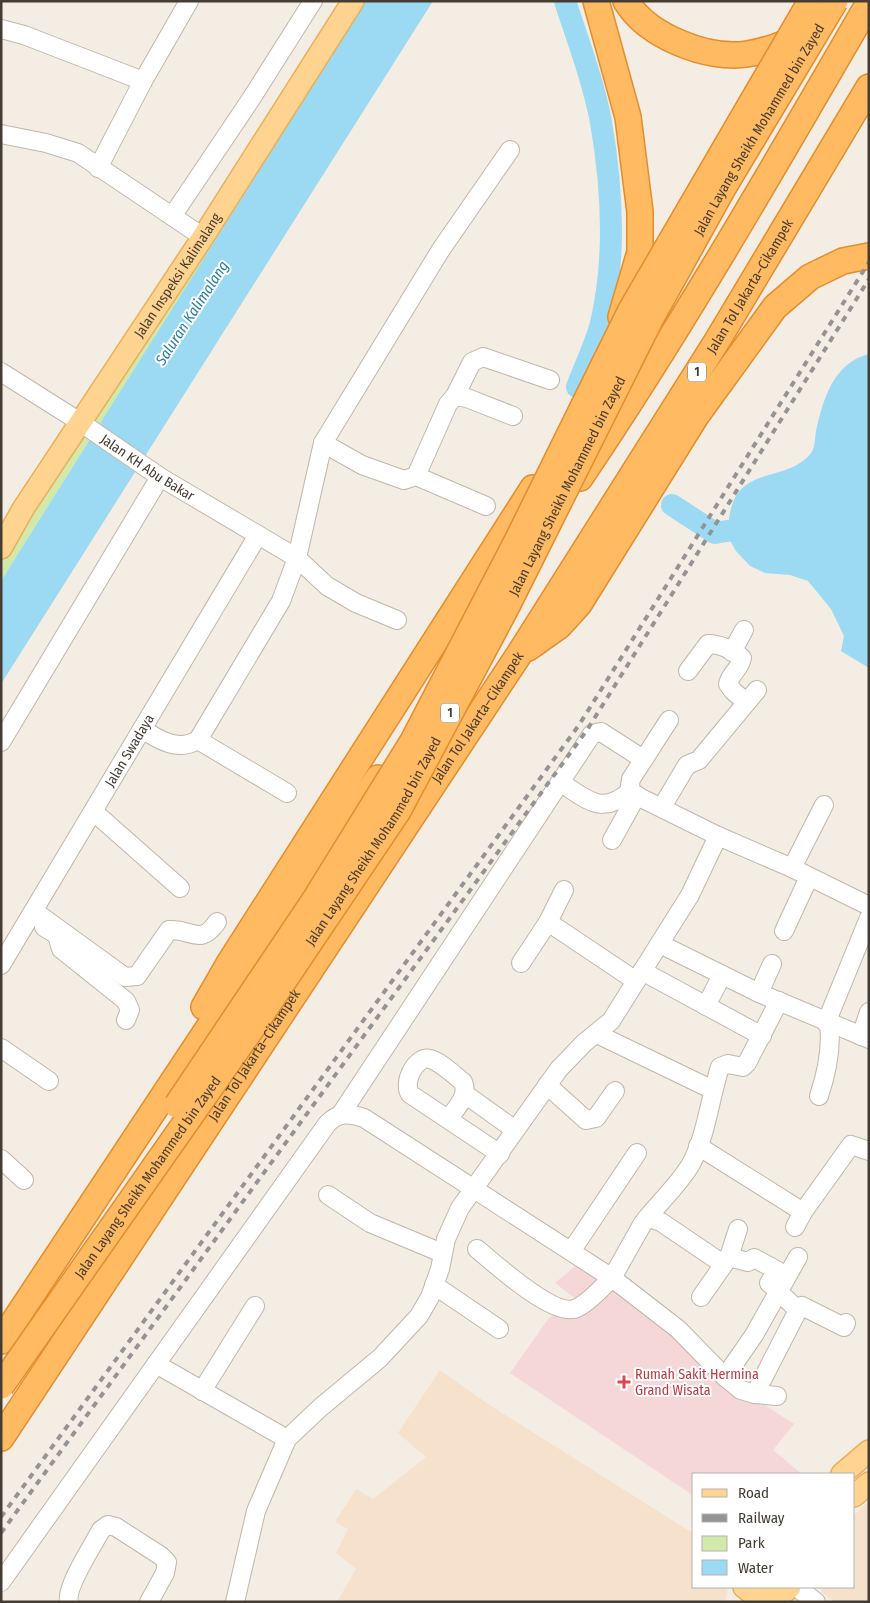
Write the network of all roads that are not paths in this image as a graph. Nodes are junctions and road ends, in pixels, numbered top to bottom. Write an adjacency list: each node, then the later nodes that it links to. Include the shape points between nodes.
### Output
1 (189, 1): 10 (street)
2 (313, 1): 15 (street, via 252,99)
3 (353, 1): 16 (main road, Jalan Inspeksi Kalimalang)
4 (596, 1): 91 (highway, via 628,117 640,212 640,252 609,348 564,439 230,962)
5 (626, 1): 7 (highway, via 645,24 671,40 721,53 746,54 783,45 800,36 817,24)
6 (811, 1): 108 (highway, Jalan Layang Sheikh Mohammed bin Zayed / 1, bridge, via 631,310 414,741 271,967)
7 (836, 1): 111 (highway, Jalan Layang Sheikh Mohammed bin Zayed / 1, bridge, via 723,188 651,318 507,606 398,811 252,1028)
8 (869, 3): 91 (highway, 1, via 748,212 639,389)
9 (1, 29): 10 (street)
10 (143, 80): 14 (street)
11 (869, 87): 33 (highway, Jalan Tol Jakarta–Cikampek / 1, via 717,341)
12 (1, 134): 14 (street, via 70,149)
13 (510, 150): 23 (street, via 440,251)
14 (98, 168): 15 (street)
15 (173, 214): 16 (street)
16 (203, 237): 22 (main road, Jalan Inspeksi Kalimalang)
17 (869, 256): 33 (highway, via 843,261 810,277 775,307 696,416 579,604 559,626)
18 (1, 372): 22 (street, Jalan KH Abu Bakar)
19 (550, 380): 20 (street, via 483,357 472,362)
20 (455, 396): 21 (street); 24 (street, via 448,404)
21 (513, 416)
22 (85, 425): 25 (street, Jalan KH Abu Bakar); 28 (main road, Jalan Inspeksi Kalimalang, via 23,509)
23 (323, 442): 24 (street, via 362,465 404,480); 29 (street)
24 (416, 476): 26 (street)
25 (160, 477): 27 (street, Jalan KH Abu Bakar); 38 (street)
26 (486, 506)
27 (258, 535): 29 (street, Jalan KH Abu Bakar); 36 (street, Jalan Swadaya)
28 (1, 548)
29 (297, 558): 30 (street, Jalan KH Abu Bakar, via 327,586); 37 (street, via 281,601)
30 (397, 620)
31 (744, 630): 32 (street)
32 (732, 652): 34 (street, via 708,644); 44 (street, via 742,658 728,684 733,691 752,696 698,760 687,765)
33 (520, 653): 115 (highway, Jalan Tol Jakarta–Cikampek / 1)
34 (688, 671)
35 (669, 720): 39 (street)
36 (142, 730): 37 (street, via 176,745); 45 (street, Jalan Swadaya)
37 (198, 740): 41 (street)
38 (1, 742)
39 (643, 760): 40 (street, via 601,732 596,732); 42 (street, via 631,779)
40 (560, 782): 42 (street, via 588,800 600,803 611,804); 80 (street)
41 (287, 793)
42 (633, 793): 44 (street); 47 (street)
43 (824, 805): 48 (street)
44 (662, 807): 46 (street)
45 (94, 812): 50 (street); 53 (street, Jalan Swadaya)
46 (718, 836): 48 (street); 58 (street, via 690,895)
47 (612, 840)
48 (792, 868): 49 (street)
49 (809, 877): 52 (street); 57 (street)
50 (180, 888)
51 (564, 890): 56 (street)
52 (869, 906)
53 (31, 914): 55 (street, via 131,978 137,976 169,930 203,935); 61 (street, Jalan Swadaya); 68 (street, via 57,935 61,949 126,1001 130,1010)
54 (869, 918): 69 (street)
55 (217, 922)
56 (548, 922): 59 (street); 63 (street)
57 (784, 931)
58 (660, 944): 62 (street); 63 (street)
59 (521, 963)
60 (772, 964): 64 (street)
61 (1, 965)
62 (722, 975): 64 (street); 66 (street)
63 (639, 976): 66 (street); 70 (street, via 611,1021)
64 (759, 993): 65 (street)
65 (779, 1001): 69 (street); 71 (street)
66 (706, 1006): 71 (street)
67 (869, 1012): 72 (street)
68 (126, 1020)
69 (827, 1023): 72 (street); 79 (street, via 831,1039)
70 (597, 1034): 75 (street, via 572,1054); 77 (street)
71 (762, 1036): 77 (street, via 743,1067 728,1064 720,1067)
72 (865, 1038)
73 (1, 1048): 74 (street)
74 (49, 1081)
75 (547, 1085): 76 (street, via 586,1120 592,1121); 82 (street)
76 (615, 1090)
77 (713, 1090): 83 (street, via 712,1104)
78 (465, 1094): 81 (street); 81 (street, via 463,1082 432,1059 420,1060 406,1088 410,1094); 82 (street)
79 (819, 1096)
80 (340, 1114): 89 (street, via 364,1118); 109 (street, via 327,1124)
81 (449, 1118): 86 (street)
82 (516, 1130): 86 (street)
83 (698, 1146): 84 (street, via 799,1219 851,1144); 92 (street, via 689,1167)
84 (869, 1151)
85 (638, 1153): 95 (street)
86 (500, 1154): 89 (street)
87 (1, 1159): 88 (street)
88 (24, 1180)
89 (473, 1189): 95 (street); 96 (street, via 450,1229)
90 (328, 1196): 96 (street, via 370,1224)
91 (84, 1215): 107 (highway, 1)
92 (646, 1219): 98 (street, via 655,1218); 99 (street)
93 (738, 1229): 98 (street)
94 (477, 1249): 99 (street, via 513,1279 561,1309 577,1308)
95 (572, 1250): 99 (street)
96 (442, 1253): 100 (street)
97 (798, 1256): 101 (street)
98 (726, 1261): 101 (street, via 748,1262 754,1258 771,1266 778,1270 769,1283); 102 (street)
99 (612, 1278): 110 (street, via 678,1329)
100 (434, 1285): 106 (street); 116 (street, via 419,1316 380,1358)
101 (779, 1291): 104 (street); 110 (street)
102 (701, 1297)
103 (255, 1306): 112 (street)
104 (798, 1310): 105 (street, via 802,1306 844,1327); 113 (street)
105 (846, 1323)
106 (499, 1329)
107 (1, 1341)
108 (1, 1360)
109 (156, 1364): 112 (street); 121 (street)
110 (725, 1377): 113 (street, via 741,1390)
111 (1, 1386)
112 (202, 1391): 116 (street)
113 (755, 1394): 114 (street)
114 (777, 1396)
115 (1, 1438)
116 (286, 1439): 129 (street, via 256,1511)
117 (869, 1450): 118 (main road)
118 (843, 1473)
119 (869, 1483): 120 (main road)
120 (855, 1495)
121 (1, 1582)
122 (738, 1588): 130 (main road)
123 (745, 1588): 126 (main road)
124 (789, 1588): 126 (main road)
125 (797, 1588): 131 (street)
126 (768, 1600)
127 (69, 1602): 128 (street, via 68,1593 73,1583 101,1530 108,1525 167,1562 166,1573)
128 (149, 1602)
129 (235, 1602)
130 (733, 1602)
131 (816, 1602)

